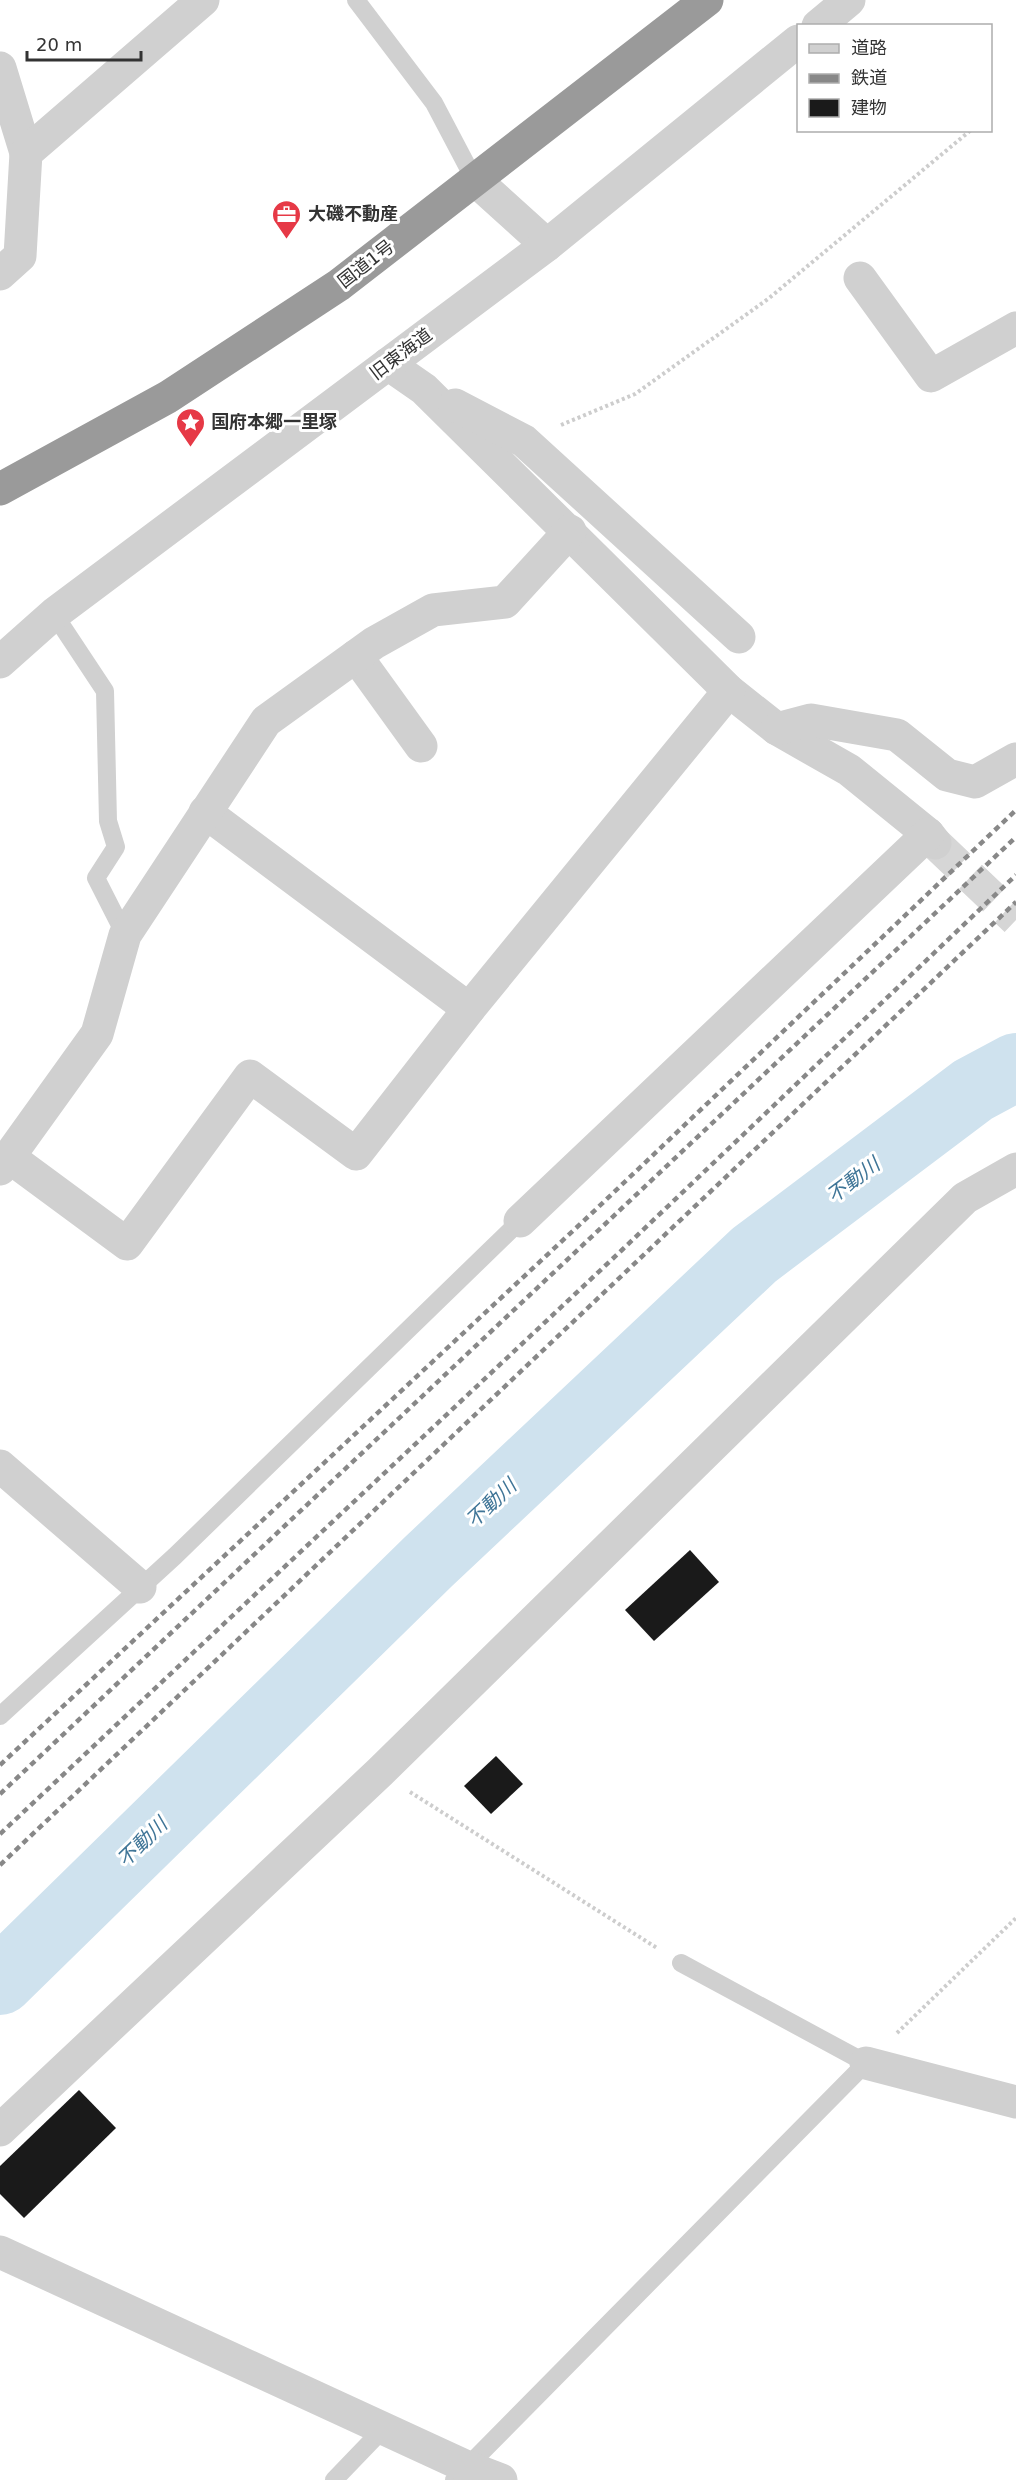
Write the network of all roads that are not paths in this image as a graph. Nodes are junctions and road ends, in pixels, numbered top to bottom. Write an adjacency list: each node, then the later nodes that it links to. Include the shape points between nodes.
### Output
1 (203, 0): 8 (street)
2 (356, 0): 9 (lane, via 434,103)
3 (707, 0): 9 (highway, 国道1号)
4 (849, 0): 5 (street)
5 (820, 24)
6 (797, 42): 10 (street, 旧東海道)
7 (0, 68): 8 (street)
8 (27, 153): 11 (street, via 20,256)
9 (474, 179): 10 (street); 16 (highway, 国道1号, via 339,285 168,397)
10 (547, 245): 14 (street, 旧東海道)
11 (0, 274)
12 (861, 278): 13 (street, via 931,376)
13 (1016, 328)
14 (388, 364): 15 (street); 18 (street, 旧東海道)
15 (424, 389): 17 (street); 19 (street, via 524,441)
16 (0, 489)
17 (570, 531): 20 (street, via 505,602 433,610); 22 (street)
18 (54, 614): 21 (street, 旧東海道); 27 (lane, via 105,691 108,821 117,847 96,878)
19 (739, 637)
20 (356, 656): 24 (street); 26 (street, via 266,721)
21 (0, 662)
22 (729, 691): 23 (street); 28 (street)
23 (777, 729): 25 (street, via 810,720 897,735 947,775 975,782); 31 (street, via 849,770 932,838)
24 (422, 746)
25 (1016, 759)
26 (205, 812): 27 (street); 28 (street)
27 (125, 935): 29 (street, via 97,1034)
28 (469, 1009): 29 (street, via 356,1154 250,1076 127,1244)
29 (4, 1163)
30 (1016, 1169): 38 (street, via 965,1198 380,1772)
31 (520, 1221): 33 (lane)
32 (0, 1466): 33 (street)
33 (140, 1587): 34 (lane)
34 (0, 1716)
35 (681, 1963): 36 (lane)
36 (866, 2063): 37 (street); 41 (lane)
37 (1016, 2102)
38 (0, 2130)
39 (0, 2252): 40 (street)
40 (384, 2428): 41 (street); 42 (lane)
41 (460, 2473): 43 (street)
42 (334, 2480)
43 (501, 2480)

